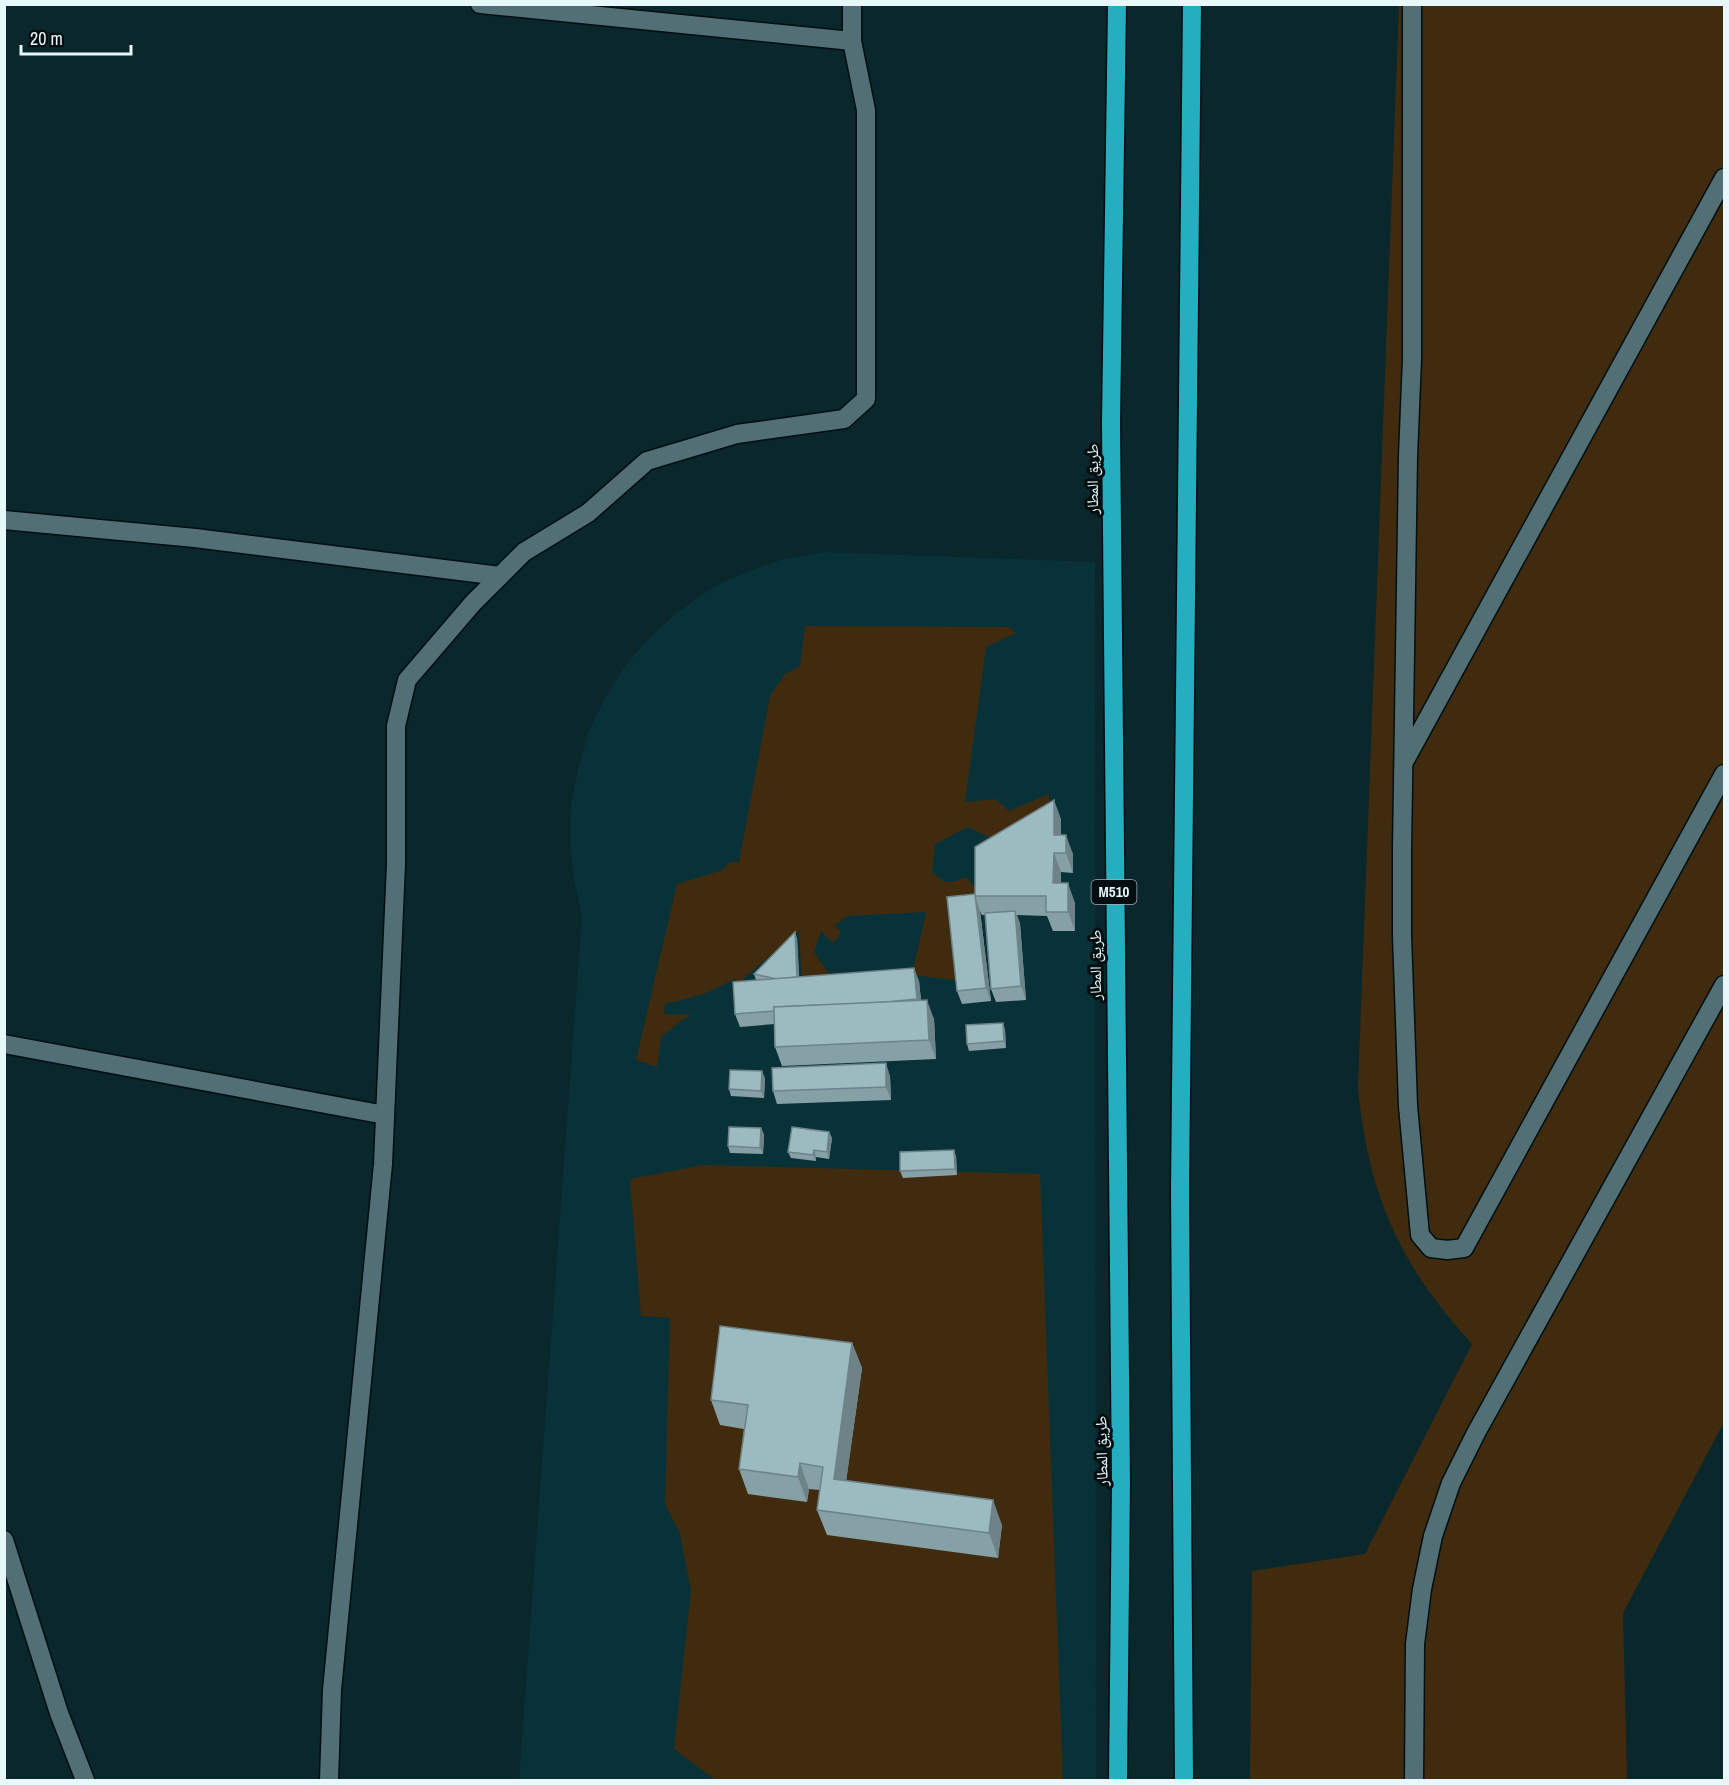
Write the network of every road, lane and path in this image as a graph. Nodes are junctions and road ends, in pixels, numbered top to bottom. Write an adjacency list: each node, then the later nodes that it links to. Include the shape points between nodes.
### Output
1 (480, 4): 6 (lane)
2 (852, 4): 6 (lane)
3 (1117, 4): 18 (highway, طريق المطار / M510, via 1111,424 1121,1481)
4 (1192, 4): 19 (highway, via 1180,1190)
5 (1412, 4): 10 (lane, via 1412,359)
6 (852, 41): 9 (lane, via 866,110 866,399 844,419 737,434 648,461 588,513 524,552)
7 (1725, 177): 10 (lane)
8 (4, 520): 9 (lane, via 195,538)
9 (500, 576): 14 (lane, via 407,680 396,726 396,864)
10 (1402, 765): 11 (lane, via 1408,1106 1420,1235 1431,1248 1447,1250 1464,1248)
11 (1725, 774)
12 (1725, 985): 20 (lane, via 1451,1483 1433,1536 1415,1644)
13 (4, 1044): 14 (lane)
14 (385, 1114): 17 (lane, via 334,1668)
15 (4, 1540): 16 (lane, via 59,1713)
16 (85, 1780)
17 (329, 1780)
18 (1118, 1780)
19 (1184, 1780)
20 (1414, 1780)

